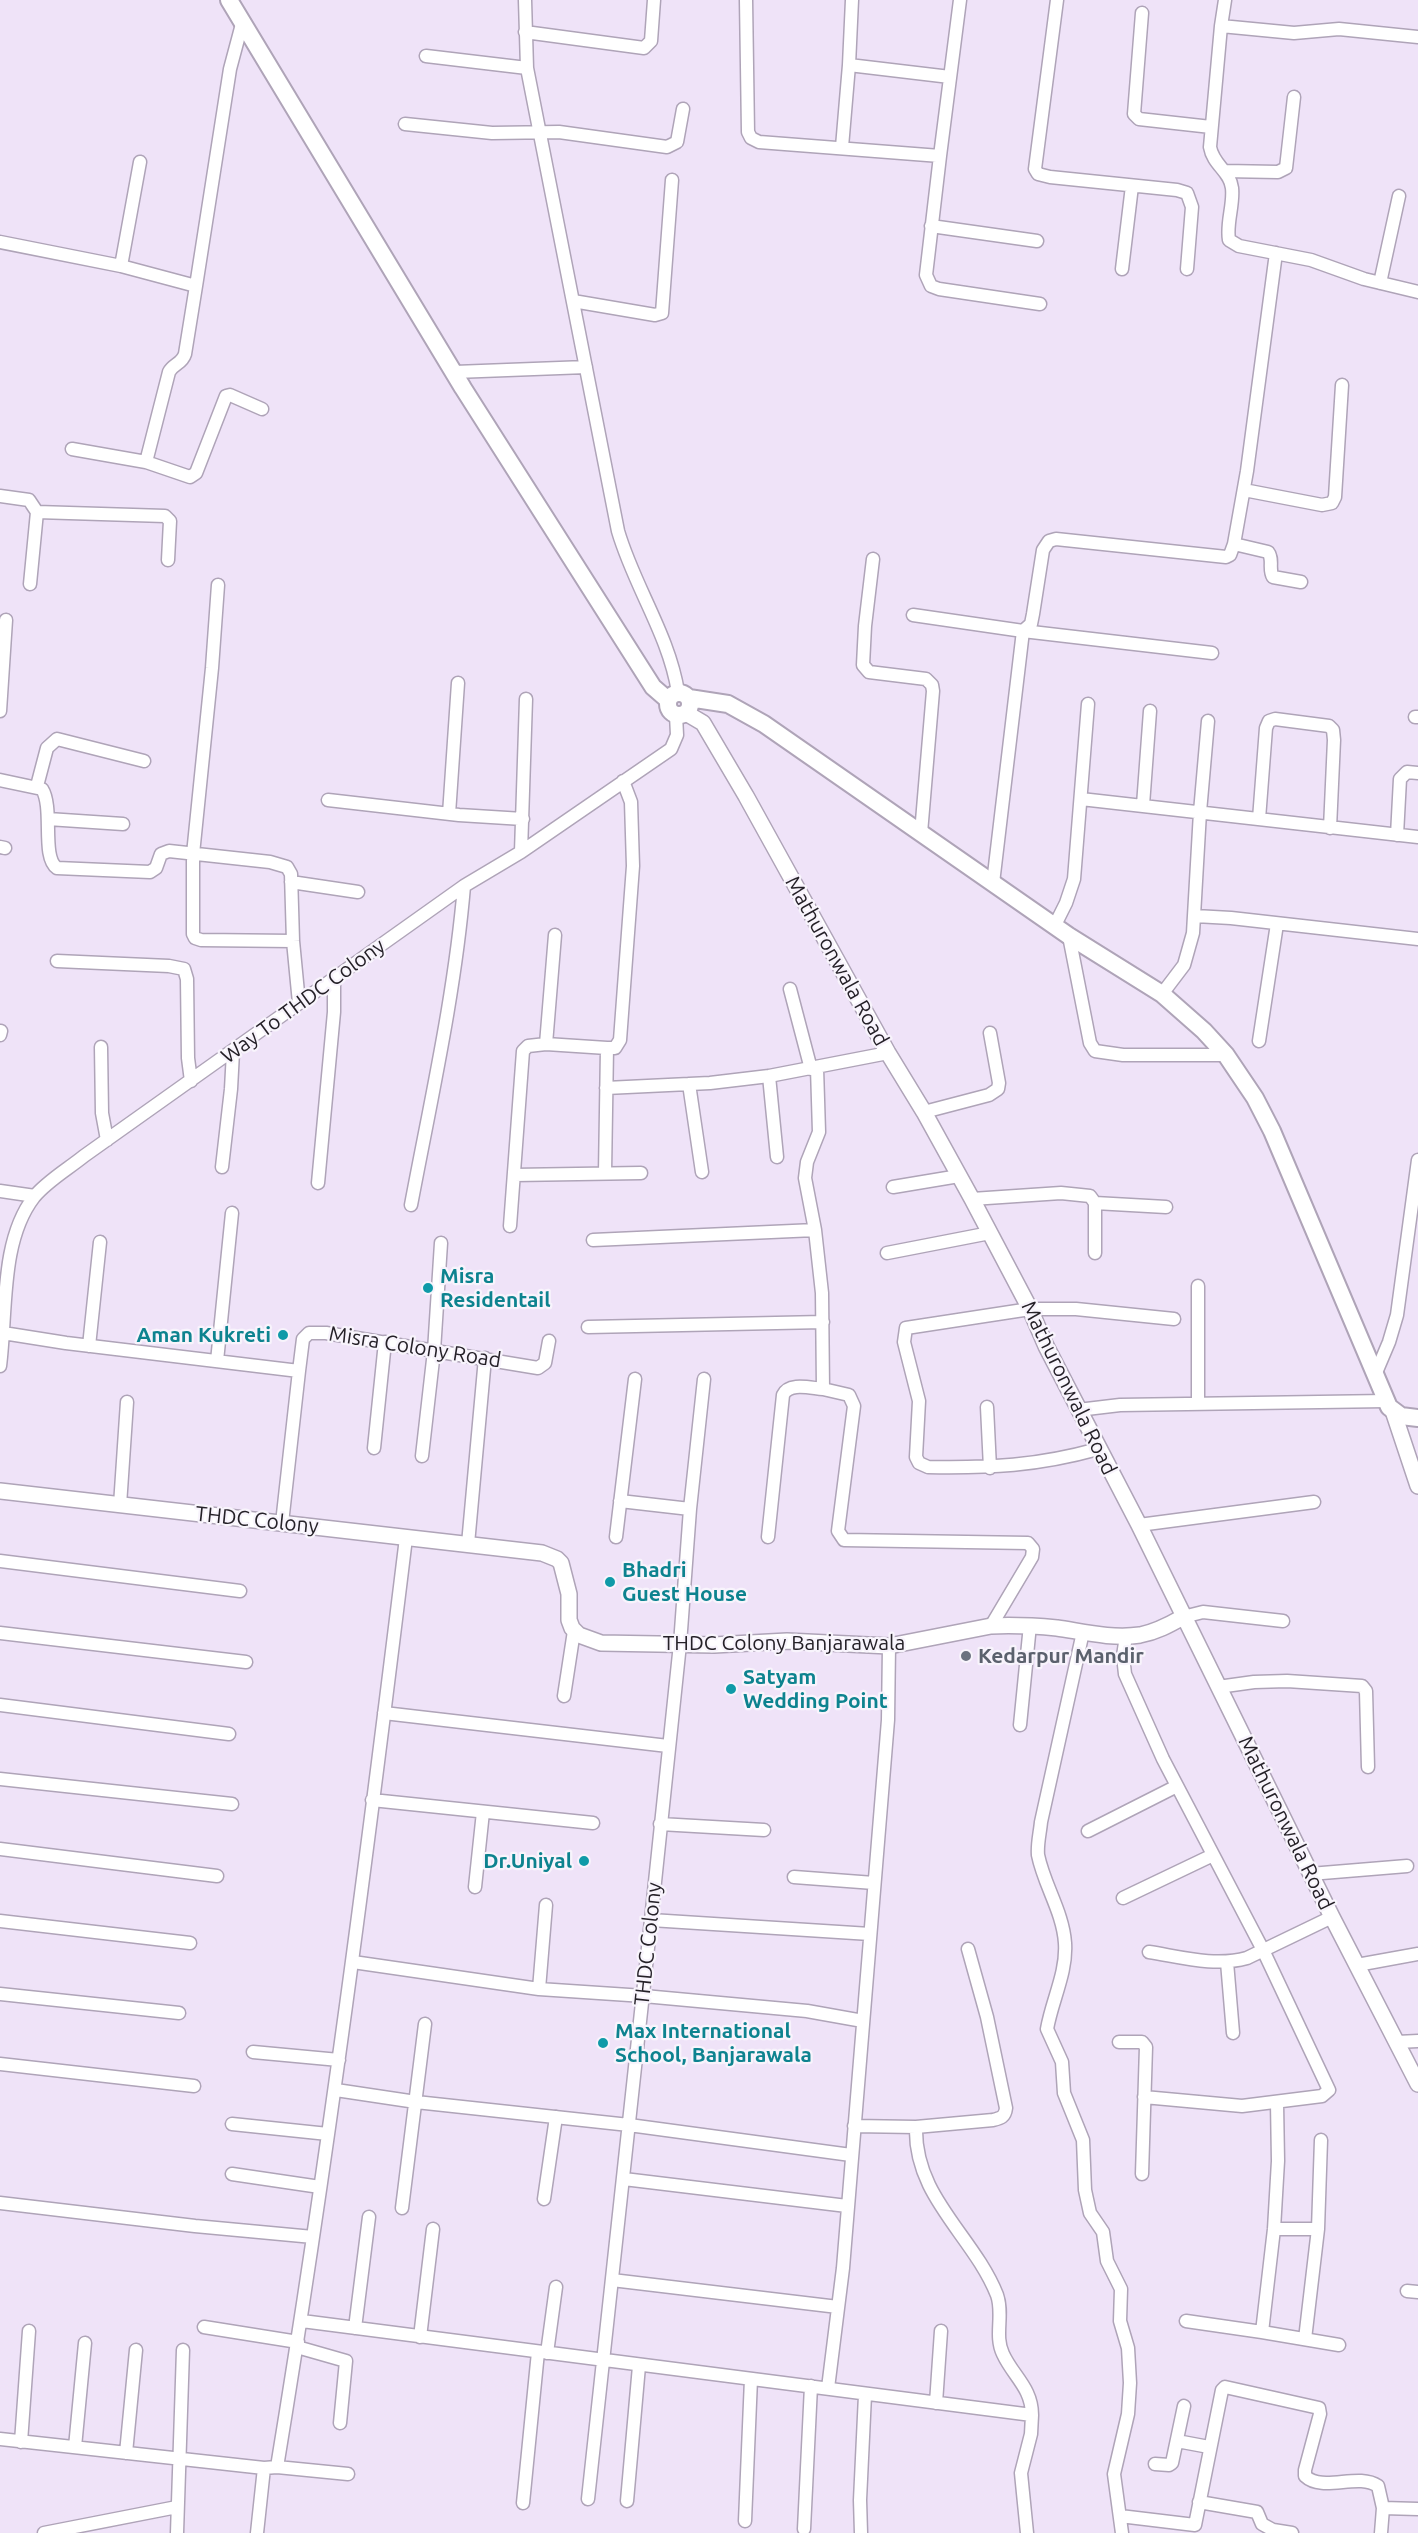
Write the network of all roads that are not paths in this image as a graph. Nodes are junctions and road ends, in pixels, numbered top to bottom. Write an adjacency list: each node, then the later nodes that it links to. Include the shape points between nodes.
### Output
1 (229, 0): 10 (main road)
2 (525, 0): 12 (street, Way To THDC Colony)
3 (654, 0): 12 (street, via 651,40 644,48)
4 (746, 0): 23 (street, via 749,135 759,142)
5 (852, 0): 15 (street)
6 (960, 0): 17 (street)
7 (1057, 0): 28 (street, via 1035,169 1050,177)
8 (1225, 0): 11 (street)
9 (1142, 13): 21 (street, via 1134,114 1138,119)
10 (242, 24): 38 (street, via 230,69); 43 (main road)
11 (1221, 26): 13 (street, via 1294,33 1339,29); 21 (street)
12 (525, 32): 16 (street, Way To THDC Colony)
13 (1418, 37)
14 (426, 56): 16 (street)
15 (849, 65): 17 (street); 23 (street)
16 (527, 68): 22 (street, Way To THDC Colony)
17 (950, 77): 24 (street)
18 (1294, 98): 26 (street, via 1286,168)
19 (683, 109): 22 (street, via 677,142 668,147)
20 (405, 124): 22 (street, via 492,133)
21 (1211, 127): 26 (street, via 1212,156)
22 (540, 131): 40 (street, Way To THDC Colony)
23 (842, 147): 24 (street)
24 (940, 156): 30 (street)
25 (140, 162): 34 (street)
26 (1225, 171): 33 (street, via 1232,188 1229,240 1239,246)
27 (672, 180): 40 (street, via 662,313)
28 (1132, 186): 35 (street); 36 (street, via 1183,191 1190,196 1192,215)
29 (1399, 196): 37 (street)
30 (931, 226): 31 (street); 41 (street, via 926,275 931,286)
31 (1038, 241)
32 (0, 242): 34 (street)
33 (1276, 253): 37 (street, via 1319,262); 48 (street)
34 (121, 266): 38 (street)
35 (1122, 268)
36 (1186, 269)
37 (1380, 283): 39 (street)
38 (196, 286): 47 (street, via 185,354 182,362 169,372)
39 (1418, 292)
40 (573, 302): 42 (street, Way To THDC Colony)
41 (1040, 304)
42 (586, 367): 43 (street); 63 (street, Way To THDC Colony, via 623,548 674,666)
43 (455, 372): 63 (main road, via 653,687)
44 (1342, 385): 48 (street, via 1332,503 1323,505)
45 (262, 409): 47 (street, via 230,395 224,398 194,476 186,477)
46 (72, 449): 47 (street)
47 (146, 462)
48 (1244, 490): 51 (street)
49 (0, 496): 50 (street, via 23,498 33,503)
50 (38, 512): 53 (street, via 165,516 170,520); 55 (street)
51 (1234, 544): 54 (street, via 1268,552 1273,577); 59 (street, via 1226,557 1051,540 1044,550 1034,614)
52 (873, 559): 83 (street, via 863,665 869,672 926,680 932,685)
53 (168, 560)
54 (1301, 582)
55 (30, 584)
56 (218, 585): 87 (street)
57 (913, 615): 59 (street)
58 (6, 620): 65 (street)
59 (1023, 631): 60 (street); 89 (street)
60 (1212, 653)
61 (458, 683): 77 (street)
62 (526, 699): 79 (street)
63 (680, 704): 71 (street, Way To THDC Colony, via 678,735 671,749); 83 (main road, via 728,704 748,714); 110 (street, Mathuronwala Road, via 703,723 747,796)
64 (1088, 704): 73 (street)
65 (0, 711)
66 (1150, 711): 75 (street)
67 (1208, 721): 76 (street)
68 (144, 761): 72 (street, via 57,739 47,748)
69 (1418, 773): 84 (street, via 1407,772 1400,779)
70 (0, 780): 72 (street)
71 (623, 781): 86 (street, Way To THDC Colony); 108 (street, via 632,802 633,866 620,1040 615,1048)
72 (37, 786): 78 (street, via 45,793)
73 (1081, 799): 75 (street); 94 (street, via 1074,879)
74 (328, 800): 77 (street)
75 (1143, 805): 76 (street)
76 (1200, 812): 80 (street); 92 (street)
77 (448, 814): 79 (street)
78 (48, 819): 81 (street); 87 (street, via 50,860 57,868 150,872 155,870 163,852)
79 (523, 819): 86 (street)
80 (1259, 819): 82 (street); 82 (street, via 1266,728 1275,718 1329,726 1333,730)
81 (123, 824)
82 (1330, 828): 84 (street)
83 (921, 832): 89 (main road)
84 (1397, 835): 85 (street)
85 (1418, 837)
86 (521, 852): 90 (street, Way To THDC Colony)
87 (193, 854): 88 (street, via 281,864 289,869); 98 (street, via 195,938)
88 (291, 882): 91 (street); 98 (street)
89 (993, 883): 94 (main road)
90 (464, 886): 100 (street, Way To THDC Colony); 133 (street, via 446,1020)
91 (358, 892)
92 (1194, 916): 93 (street); 102 (street, via 1184,965)
93 (1277, 924): 97 (street); 105 (street)
94 (1055, 925): 96 (main road)
95 (555, 935): 106 (street)
96 (1069, 936): 102 (main road); 111 (street, via 1090,1043 1095,1051 1123,1055)
97 (1418, 939)
98 (292, 941): 103 (street)
99 (57, 961): 114 (street, via 184,969 188,979)
100 (334, 980): 103 (street, Way To THDC Colony); 127 (street)
101 (790, 989): 112 (street)
102 (1162, 994): 111 (main road)
103 (299, 1003): 109 (street, Way To THDC Colony)
104 (990, 1033): 117 (street, via 998,1089 989,1095)
105 (1259, 1041)
106 (546, 1044): 108 (street); 125 (street, via 528,1046 523,1051)
107 (101, 1047): 118 (street, via 102,1113)
108 (607, 1048): 116 (street)
109 (233, 1052): 114 (street, Way To THDC Colony); 121 (street)
110 (888, 1053): 112 (street); 117 (street, Mathuronwala Road)
111 (1226, 1055): 160 (main road, via 1272,1131)
112 (814, 1069): 113 (street); 137 (street, via 819,1132 805,1178)
113 (769, 1076): 115 (street); 119 (street)
114 (191, 1081): 118 (street, Way To THDC Colony)
115 (688, 1084): 116 (street); 122 (street)
116 (606, 1088): 123 (street)
117 (924, 1112): 126 (street, Mathuronwala Road)
118 (107, 1140): 130 (street, Way To THDC Colony)
119 (777, 1157)
120 (1418, 1160): 141 (street)
121 (222, 1167)
122 (702, 1172)
123 (605, 1173): 124 (street); 125 (street)
124 (641, 1173)
125 (514, 1175): 136 (street)
126 (959, 1176): 128 (street); 131 (street, Mathuronwala Road)
127 (318, 1183)
128 (893, 1187)
129 (0, 1191): 130 (street)
130 (35, 1196): 143 (street, Way To THDC Colony)
131 (972, 1199): 132 (street, via 1061,1193 1085,1194); 138 (street, Mathuronwala Road)
132 (1095, 1203): 134 (street); 145 (street)
133 (411, 1205)
134 (1166, 1207)
135 (232, 1213): 157 (street)
136 (510, 1226)
137 (815, 1230): 139 (street); 149 (street)
138 (990, 1233): 144 (street); 147 (street, Mathuronwala Road)
139 (593, 1240)
140 (100, 1242): 154 (street)
141 (1413, 1242): 160 (street, via 1393,1332)
142 (441, 1243): 155 (street)
143 (5, 1250): 153 (street, Way To THDC Colony)
144 (887, 1253)
145 (1095, 1253)
146 (1198, 1286): 165 (street)
147 (1030, 1309): 148 (street, via 1076,1309); 168 (street, Mathuronwala Road); 173 (street, via 904,1330 918,1401 919,1463 928,1467)
148 (1174, 1319)
149 (823, 1322): 150 (street); 163 (street)
150 (588, 1327)
151 (549, 1341): 156 (street, Misra Colony Road, via 542,1367)
152 (385, 1342): 155 (street, Misra Colony Road); 159 (street, Misra Colony Road, via 309,1332 303,1339); 170 (street)
153 (2, 1343): 154 (street); 158 (street)
154 (89, 1346): 157 (street)
155 (434, 1351): 156 (street, Misra Colony Road); 172 (street)
156 (485, 1358): 185 (street)
157 (217, 1361): 159 (street)
158 (0, 1366)
159 (299, 1371): 180 (street, Misra Colony Road)
160 (1375, 1375): 166 (main road)
161 (635, 1379): 176 (street)
162 (704, 1379): 179 (street, THDC Colony)
163 (823, 1389): 183 (street, via 791,1387 783,1395); 191 (street, via 849,1395 854,1401 837,1522 844,1540 1031,1545 1032,1557)
164 (127, 1402): 178 (street)
165 (1198, 1404): 166 (street); 168 (street)
166 (1389, 1406): 169 (main road, via 1406,1418); 174 (street)
167 (987, 1407): 173 (street)
168 (1078, 1410): 171 (street, Mathuronwala Road)
169 (1418, 1418)
170 (374, 1448)
171 (1098, 1449): 173 (street, via 1058,1460); 181 (street, Mathuronwala Road)
172 (422, 1456)
173 (990, 1468)
174 (1418, 1486)
175 (0, 1491): 178 (street, THDC Colony)
176 (620, 1501): 179 (street); 182 (street)
177 (1314, 1502): 181 (street)
178 (120, 1505): 180 (street, THDC Colony)
179 (690, 1509): 196 (street, THDC Colony)
180 (282, 1523): 184 (street, THDC Colony)
181 (1139, 1525): 188 (street, Mathuronwala Road)
182 (616, 1537)
183 (768, 1537)
184 (406, 1538): 185 (street, THDC Colony); 202 (street)
185 (468, 1544): 192 (street, THDC Colony, via 542,1553 558,1559 569,1594 569,1620)
186 (0, 1561): 187 (street)
187 (240, 1591)
188 (1183, 1617): 189 (street, via 1203,1612); 195 (street, THDC Colony Banjarawala, via 1150,1632); 199 (street, Mathuronwala Road)
189 (1283, 1621)
190 (1030, 1625): 191 (street, THDC Colony Banjarawala); 193 (street, THDC Colony Banjarawala); 203 (street)
191 (992, 1626): 197 (street, THDC Colony Banjarawala)
192 (574, 1631): 196 (street, THDC Colony Banjarawala, via 601,1643); 200 (street)
193 (1083, 1632): 195 (street, THDC Colony Banjarawala); 324 (street, via 1038,1848 1065,1944 1047,2031 1062,2062 1065,2093 1083,2139 1090,2213 1103,2232 1107,2261 1121,2289 1120,2321 1128,2348 1130,2397 1114,2474)
194 (0, 1633): 198 (street)
195 (1126, 1636): 208 (street, via 1125,1674)
196 (680, 1644): 197 (street, THDC Colony Banjarawala, via 787,1641); 205 (street, THDC Colony)
197 (889, 1646): 222 (street, via 888,1720)
198 (246, 1662)
199 (1218, 1687): 206 (street, via 1278,1681 1362,1686 1366,1692); 219 (street, Mathuronwala Road)
200 (564, 1696)
201 (0, 1705): 204 (street)
202 (384, 1713): 205 (street); 209 (street)
203 (1020, 1725)
204 (229, 1734)
205 (668, 1746): 213 (street, THDC Colony)
206 (1368, 1767)
207 (0, 1779): 210 (street)
208 (1178, 1786): 215 (street); 217 (street)
209 (372, 1800): 211 (street); 235 (street)
210 (232, 1804)
211 (483, 1812): 212 (street); 223 (street)
212 (592, 1823)
213 (660, 1824): 214 (street); 227 (street, THDC Colony)
214 (764, 1830)
215 (1088, 1831)
216 (0, 1849): 220 (street)
217 (1213, 1855): 224 (street); 232 (street)
218 (1407, 1866): 219 (street)
219 (1310, 1874): 226 (street, Mathuronwala Road)
220 (217, 1876)
221 (794, 1877): 222 (street)
222 (874, 1883): 229 (street)
223 (475, 1887)
224 (1123, 1898)
225 (546, 1905): 238 (street)
226 (1332, 1917): 232 (street); 237 (street, Mathuronwala Road)
227 (651, 1920): 229 (street); 240 (street, THDC Colony)
228 (0, 1921): 230 (street)
229 (870, 1934): 242 (street)
230 (189, 1943)
231 (968, 1949): 261 (street, via 987,2017 1005,2114 1000,2119)
232 (1263, 1950): 236 (street); 256 (street, via 1329,2090 1322,2096)
233 (1149, 1952): 236 (street)
234 (1418, 1954): 237 (street)
235 (353, 1962): 238 (street); 249 (street)
236 (1227, 1962): 244 (street)
237 (1357, 1965): 247 (street, Mathuronwala Road)
238 (539, 1989): 240 (street)
239 (0, 1994): 241 (street)
240 (644, 1996): 242 (street, via 807,2011); 259 (street, THDC Colony)
241 (179, 2013)
242 (863, 2021): 260 (street)
243 (425, 2024): 255 (street)
244 (1233, 2033)
245 (1418, 2041): 247 (street)
246 (1119, 2042): 254 (street, via 1145,2044)
247 (1397, 2042): 251 (street, Mathuronwala Road)
248 (253, 2052): 249 (street)
249 (339, 2060): 253 (street)
250 (0, 2064): 252 (street)
251 (1418, 2084)
252 (194, 2086)
253 (336, 2090): 255 (street); 262 (street)
254 (1144, 2097): 256 (street, via 1242,2106); 266 (street)
255 (416, 2102): 257 (street); 272 (street)
256 (1277, 2103): 275 (street)
257 (556, 2117): 259 (street); 269 (street)
258 (232, 2124): 262 (street)
259 (629, 2125): 264 (street); 267 (street, THDC Colony)
260 (854, 2126): 261 (street); 264 (street)
261 (916, 2127): 304 (street, via 917,2156 928,2184 997,2295 1001,2351 1030,2396)
262 (328, 2134): 268 (street)
263 (1321, 2140): 276 (street)
264 (851, 2155): 271 (street)
265 (232, 2174): 268 (street)
266 (1142, 2174)
267 (624, 2179): 271 (street); 278 (street, THDC Colony)
268 (320, 2187): 277 (street)
269 (544, 2199)
270 (0, 2203): 277 (street)
271 (848, 2206): 280 (street)
272 (402, 2208)
273 (369, 2217): 284 (street)
274 (433, 2229): 288 (street)
275 (1274, 2229): 276 (street); 287 (street)
276 (1318, 2229): 289 (street)
277 (313, 2237): 281 (street)
278 (612, 2280): 280 (street); 296 (street, THDC Colony)
279 (556, 2287): 295 (street)
280 (838, 2307): 300 (street)
281 (302, 2321): 284 (street); 291 (street)
282 (1186, 2321): 287 (street)
283 (204, 2327): 291 (street)
284 (355, 2328): 288 (street)
285 (28, 2331): 308 (street)
286 (941, 2331): 302 (street)
287 (1262, 2332): 289 (street)
288 (420, 2337): 295 (street)
289 (1305, 2339): 292 (street)
290 (86, 2343): 309 (street)
291 (297, 2344): 305 (street, via 346,2361); 314 (street)
292 (1339, 2345)
293 (136, 2350): 311 (street)
294 (183, 2350): 312 (street)
295 (543, 2353): 296 (street); 320 (street)
296 (603, 2360): 297 (street); 317 (street, THDC Colony)
297 (639, 2366): 298 (street); 318 (street)
298 (751, 2379): 299 (street); 325 (street)
299 (811, 2386): 300 (street); 326 (street)
300 (828, 2388): 301 (street)
301 (865, 2395): 302 (street); 332 (street)
302 (936, 2403): 304 (street)
303 (1184, 2406): 307 (street)
304 (1032, 2415): 333 (street, via 1021,2473)
305 (340, 2423)
306 (0, 2439): 308 (street)
307 (1177, 2441): 310 (street); 313 (street, via 1172,2463)
308 (21, 2442): 309 (street)
309 (75, 2447): 311 (street)
310 (1209, 2447): 319 (street); 322 (street, via 1221,2390 1225,2387 1316,2406 1320,2414 1305,2476 1313,2481 1373,2483 1381,2492)
311 (126, 2453): 312 (street)
312 (180, 2460): 315 (street); 321 (street)
313 (1155, 2464)
314 (277, 2467): 315 (street); 316 (street)
315 (264, 2468): 331 (street)
316 (348, 2474)
317 (588, 2499)
318 (627, 2501)
319 (1199, 2502): 327 (street); 328 (street, via 1257,2512 1262,2524)
320 (523, 2503)
321 (177, 2507): 329 (street); 330 (street)
322 (1383, 2508): 323 (street); 336 (street)
323 (1418, 2509)
324 (1120, 2516): 327 (street); 334 (street)
325 (745, 2521)
326 (804, 2529)
327 (1194, 2529)
328 (1273, 2532): 335 (street)
329 (44, 2533)
330 (177, 2533)
331 (257, 2533)
332 (861, 2533)
333 (1027, 2533)
334 (1122, 2533)
335 (1292, 2533)
336 (1381, 2533)

